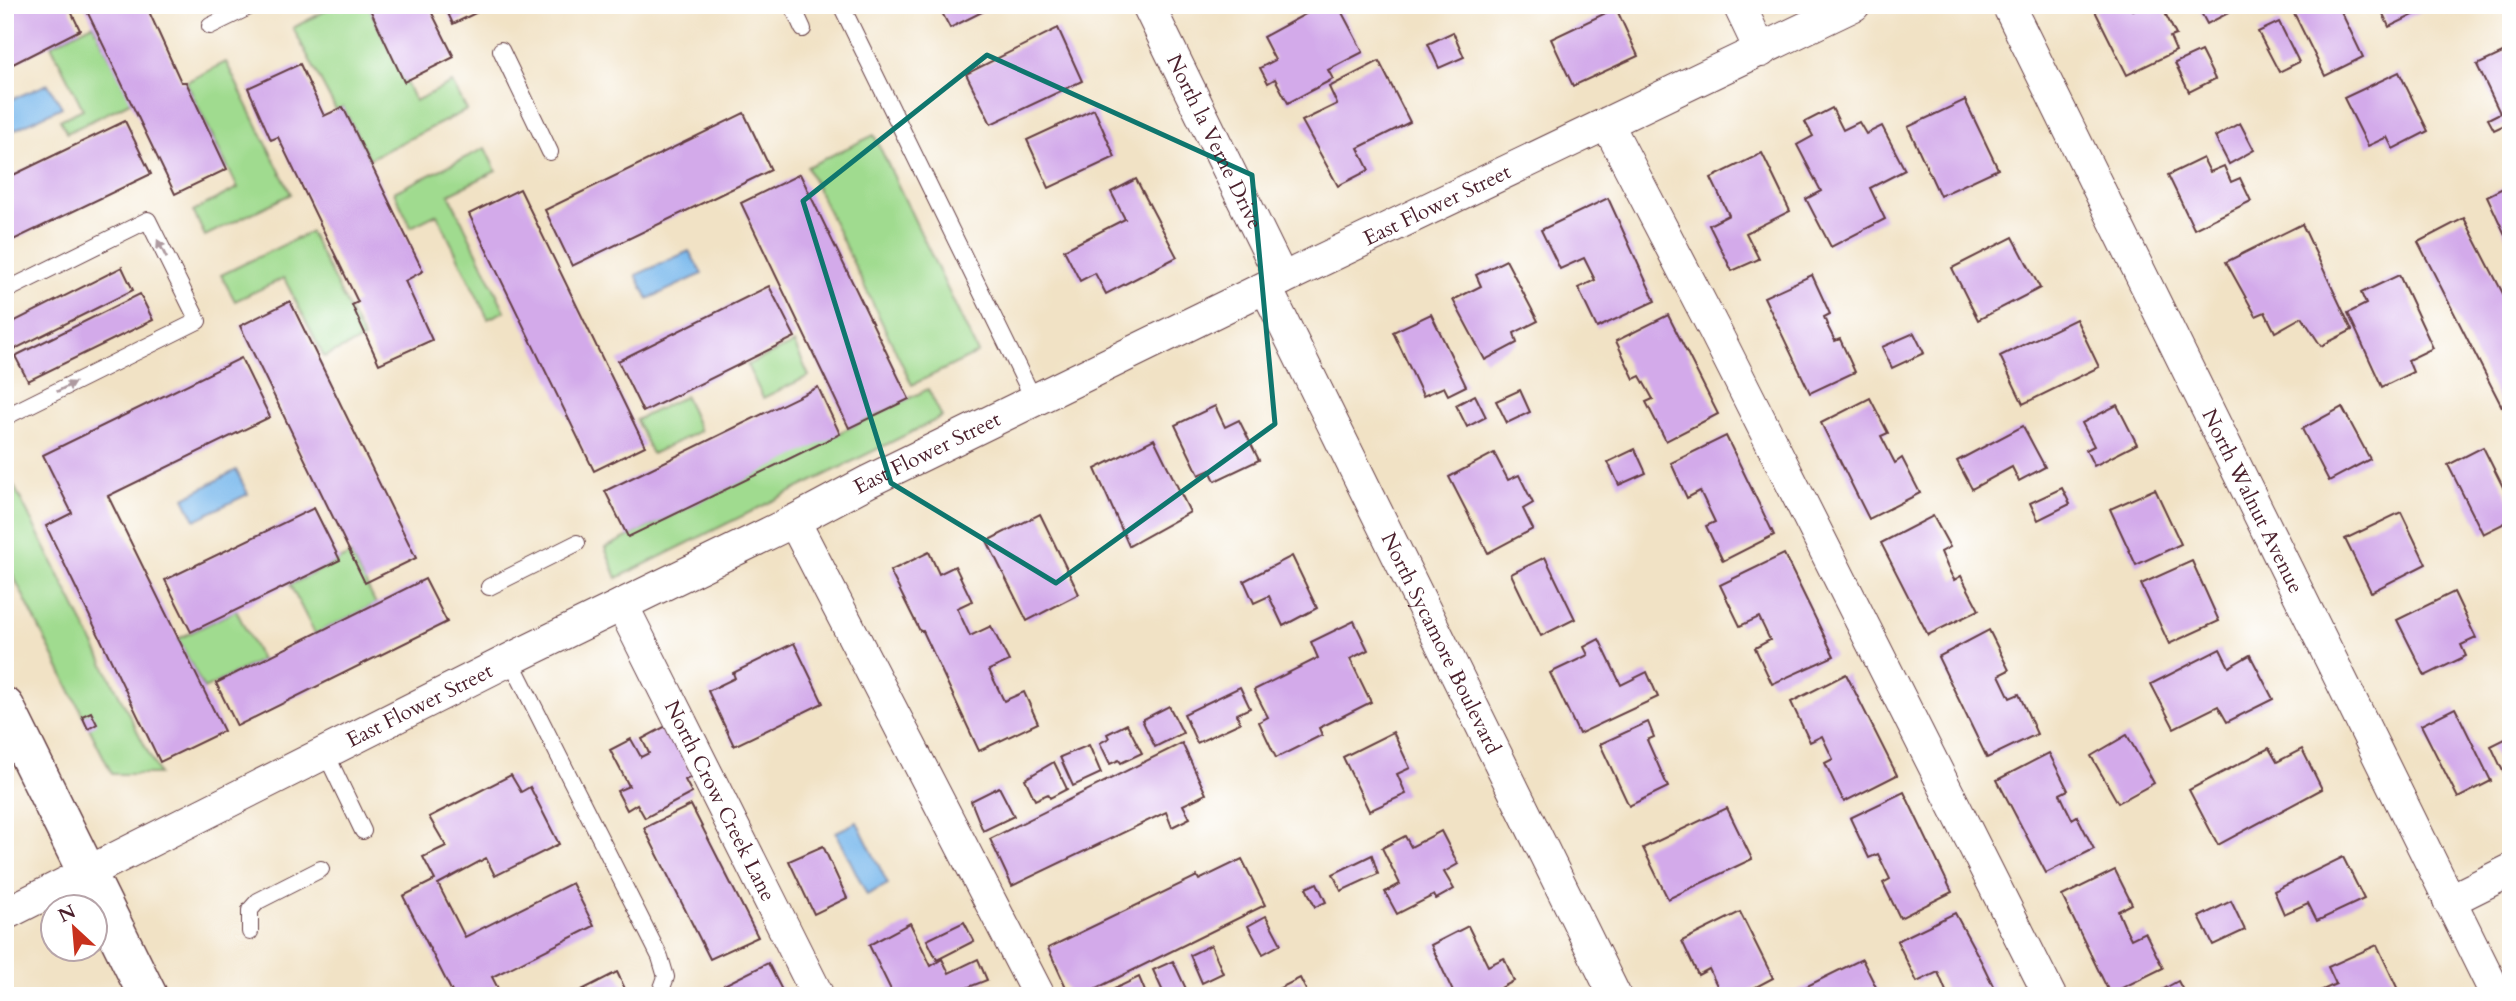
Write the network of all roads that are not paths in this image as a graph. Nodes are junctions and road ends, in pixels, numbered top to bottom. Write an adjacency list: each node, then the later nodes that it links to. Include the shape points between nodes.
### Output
1 (253, 5): 8 (lane)
2 (792, 5): 9 (lane)
3 (841, 5): 16 (lane)
4 (1148, 5): 14 (street, North la Verne Drive)
5 (1739, 5): 11 (street)
6 (1854, 5): 11 (street, East Flower Street)
7 (2008, 5): 29 (street, North Walnut Avenue)
8 (210, 26)
9 (803, 29)
10 (501, 50): 13 (lane)
11 (1761, 51): 12 (street, East Flower Street)
12 (1608, 125): 14 (street, East Flower Street); 37 (street)
13 (550, 152)
14 (1274, 284): 16 (street, East Flower Street); 36 (street, North Sycamore Boulevard)
15 (5, 291): 17 (lane, one-way to 15, via 198,321 148,220)
16 (1034, 400): 18 (street, East Flower Street)
17 (5, 417)
18 (794, 521): 21 (street, East Flower Street); 35 (street)
19 (577, 543): 20 (lane)
20 (489, 587)
21 (622, 605): 22 (street, East Flower Street); 34 (street, North Crow Creek Lane)
22 (511, 661): 24 (street, East Flower Street); 33 (lane, via 665,968)
23 (5, 707): 28 (main road)
24 (325, 752): 25 (lane); 28 (street, East Flower Street)
25 (363, 831)
26 (321, 869): 31 (lane, via 258,901 250,910)
27 (2511, 870): 29 (street)
28 (86, 873): 30 (street, East Flower Street); 32 (main road)
29 (2449, 901): 38 (street, North Walnut Avenue)
30 (5, 914)
31 (250, 932)
32 (148, 996)
33 (659, 996)
34 (818, 996)
35 (1039, 996)
36 (1615, 996)
37 (2050, 996)
38 (2497, 996)

